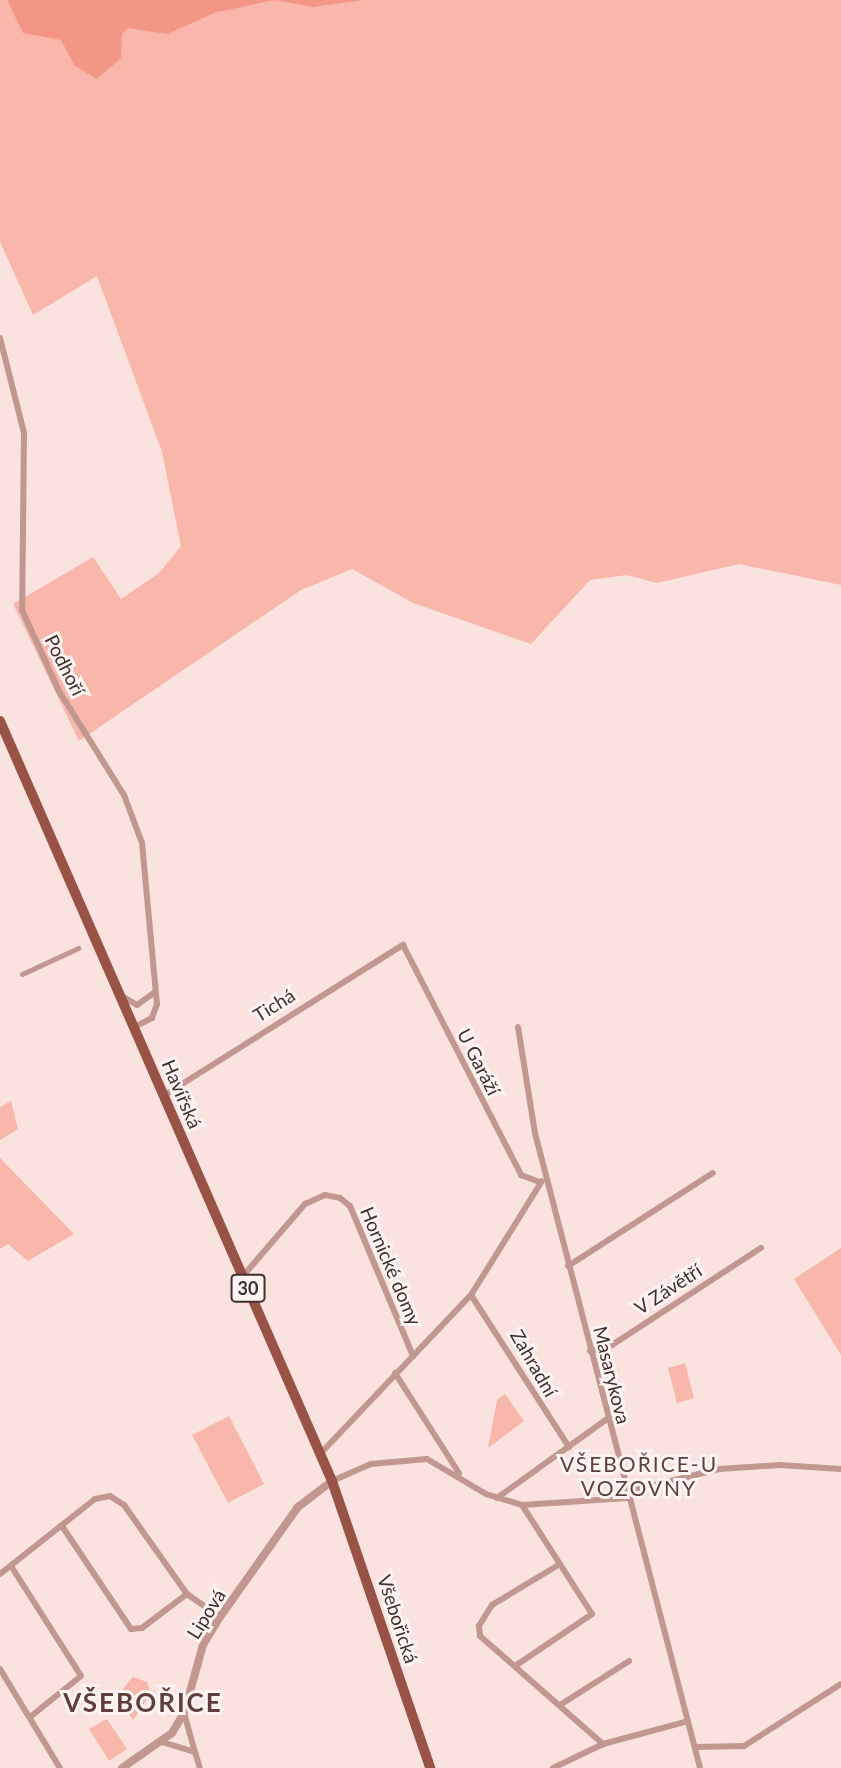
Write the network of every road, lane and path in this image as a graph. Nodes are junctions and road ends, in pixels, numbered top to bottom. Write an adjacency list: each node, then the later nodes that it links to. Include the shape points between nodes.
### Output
1 (0, 338): 6 (street, Podhoří, via 24,433 22,610 64,700 133,813 142,843)
2 (0, 721): 7 (main road, Havířská / 30)
3 (403, 945): 10 (street, Tichá); 13 (street, U Garáží, via 521,1175)
4 (78, 948): 5 (street)
5 (22, 974)
6 (155, 992): 7 (street, via 137,1005); 8 (street, Podhoří, via 152,1018)
7 (121, 994): 8 (main road, Havířská / 30)
8 (134, 1027): 10 (main road, Havířská / 30)
9 (518, 1027): 12 (street, Masarykova)
10 (163, 1096): 16 (main road, Havířská / 30)
11 (713, 1173): 15 (street)
12 (547, 1180): 13 (street); 15 (street, Masarykova)
13 (539, 1182): 17 (street)
14 (761, 1248): 18 (street, V Závětří, via 612,1345)
15 (568, 1266): 18 (street, Masarykova)
16 (243, 1276): 19 (street, Hornické domy, via 305,1204 325,1195 340,1198 350,1206); 23 (main road, Havířská / 30)
17 (471, 1295): 19 (street); 22 (street, Zahradní)
18 (590, 1351): 21 (street, Masarykova)
19 (413, 1356): 20 (street)
20 (395, 1373): 23 (street); 25 (street)
21 (607, 1419): 22 (street); 27 (street, Masarykova)
22 (569, 1447): 28 (street)
23 (320, 1454): 26 (main road, Havířská / 30)
24 (841, 1469): 27 (street, via 780,1465 719,1469)
25 (460, 1475): 26 (street, via 427,1459 408,1458 371,1464); 28 (street)
26 (332, 1481): 35 (street, Lipová, via 298,1507); 51 (main road, Všebořická / 30)
27 (627, 1495): 29 (street); 43 (street, Masarykova)
28 (497, 1498): 29 (street)
29 (522, 1505): 31 (street)
30 (62, 1526): 32 (street); 34 (street, via 94,1499 118,1499); 34 (street, via 131,1629 142,1628)
31 (560, 1564): 37 (street, via 592,1614); 37 (street, via 484,1614 480,1636)
32 (11, 1566): 33 (street); 42 (street, via 81,1675)
33 (0, 1574)
34 (187, 1594): 35 (street)
35 (220, 1617): 41 (street, Lipová, via 203,1645)
36 (629, 1661): 40 (street)
37 (515, 1666): 40 (street)
38 (0, 1669): 42 (street)
39 (841, 1684): 46 (street, via 744,1746)
40 (560, 1705): 45 (street)
41 (184, 1713): 44 (street, Lipová); 47 (street)
42 (30, 1717): 48 (street)
43 (688, 1721): 45 (street); 46 (street, Masarykova)
44 (162, 1742): 47 (street); 49 (street, Lipová)
45 (603, 1744): 52 (street)
46 (695, 1747): 53 (street, Masarykova)
47 (195, 1752): 50 (street)
48 (60, 1768)
49 (122, 1768)
50 (200, 1768)
51 (430, 1768)
52 (553, 1768)
53 (700, 1768)

